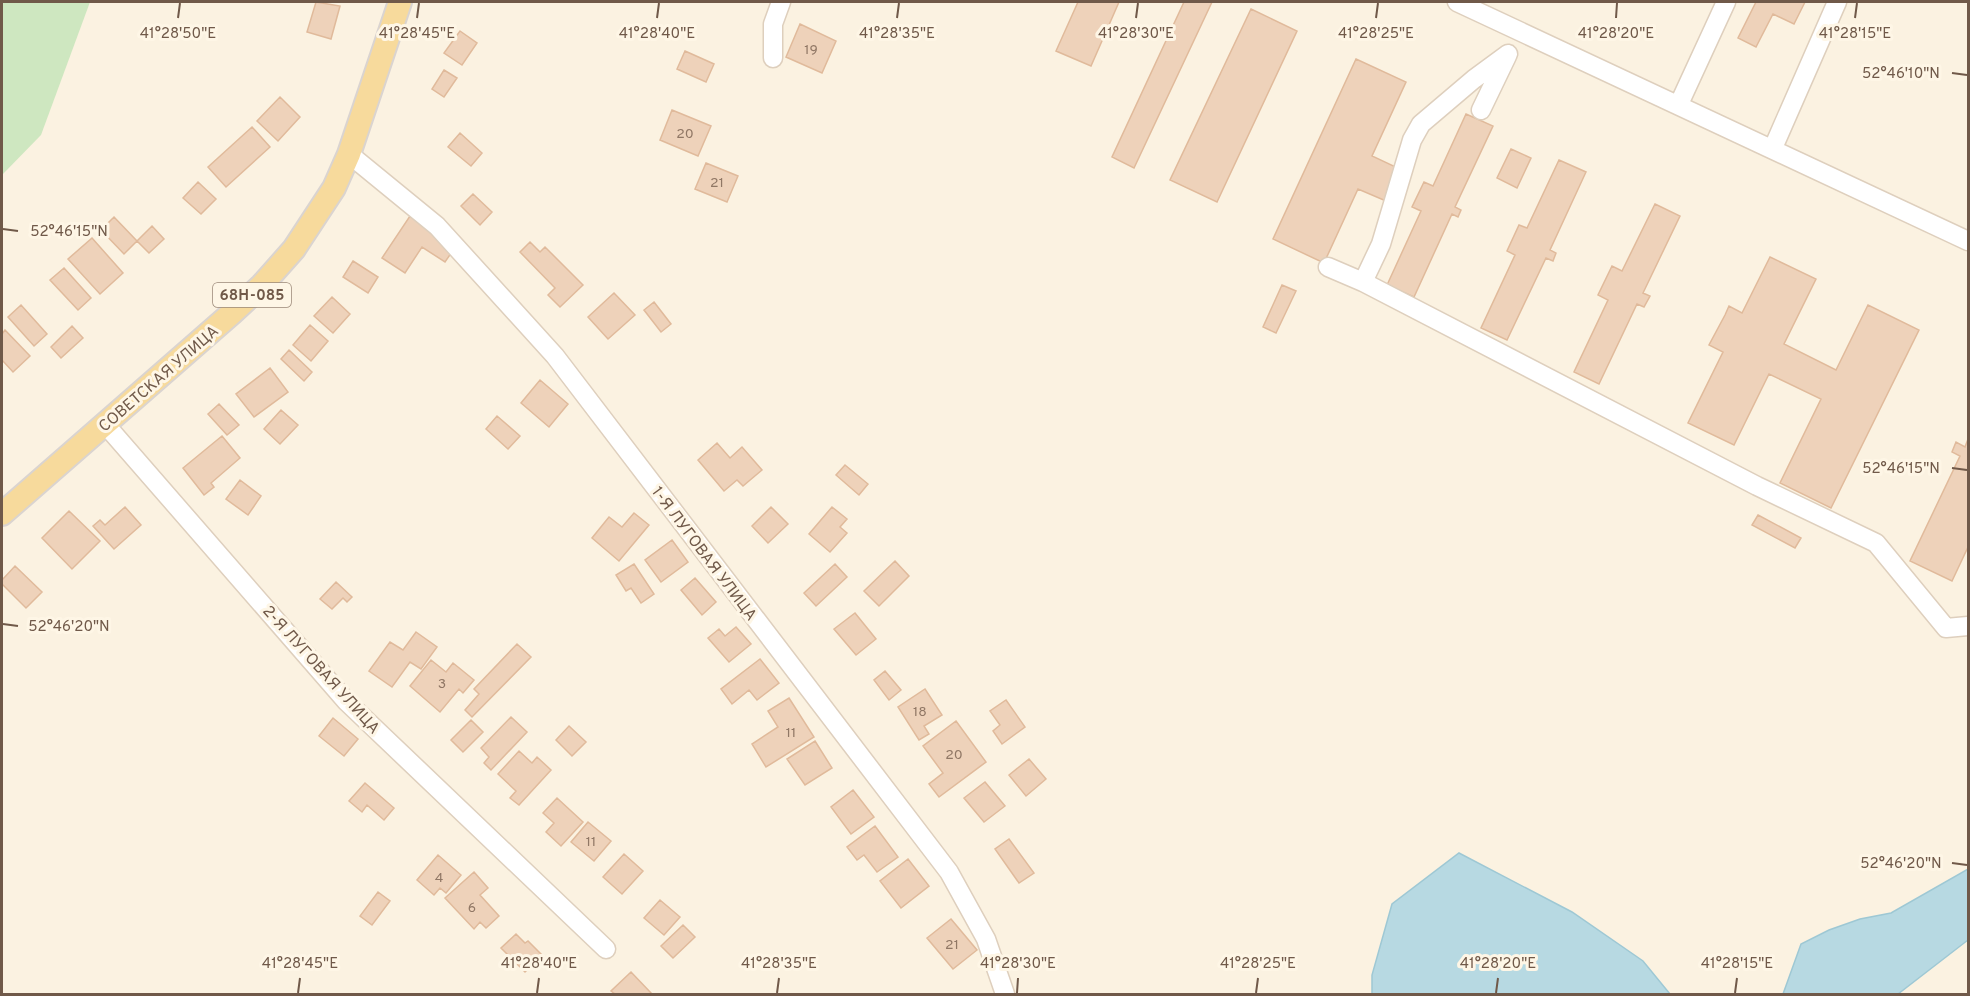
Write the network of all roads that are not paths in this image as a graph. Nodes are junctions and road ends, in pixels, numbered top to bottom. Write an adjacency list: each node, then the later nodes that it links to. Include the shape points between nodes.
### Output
1 (400, 2): 12 (main road, СОВЕТСКАЯ УЛИЦА / 68Н-085)
2 (781, 2): 8 (street, via 773,24)
3 (1457, 2): 6 (street)
4 (1726, 2): 9 (street)
5 (1837, 2): 11 (street)
6 (1519, 30): 7 (street); 9 (street)
7 (1508, 54): 10 (street); 15 (street, via 1421,124 1412,140 1381,244)
8 (773, 58)
9 (1679, 105): 11 (street)
10 (1481, 110)
11 (1773, 148): 13 (street)
12 (349, 154): 16 (main road, СОВЕТСКАЯ УЛИЦА / 68Н-085, via 319,212 294,249 262,285); 20 (street, 1-Я ЛУГОВАЯ УЛИЦА, via 436,226 555,356 950,872 986,939)
13 (1968, 241)
14 (1328, 267): 15 (street)
15 (1363, 282): 18 (street, via 1757,486 1876,543 1946,628)
16 (105, 424): 17 (main road, СОВЕТСКАЯ УЛИЦА / 68Н-085); 19 (street, 2-Я ЛУГОВАЯ УЛИЦА, via 347,702)
17 (2, 514)
18 (1968, 626)
19 (606, 949)
20 (1005, 994)

